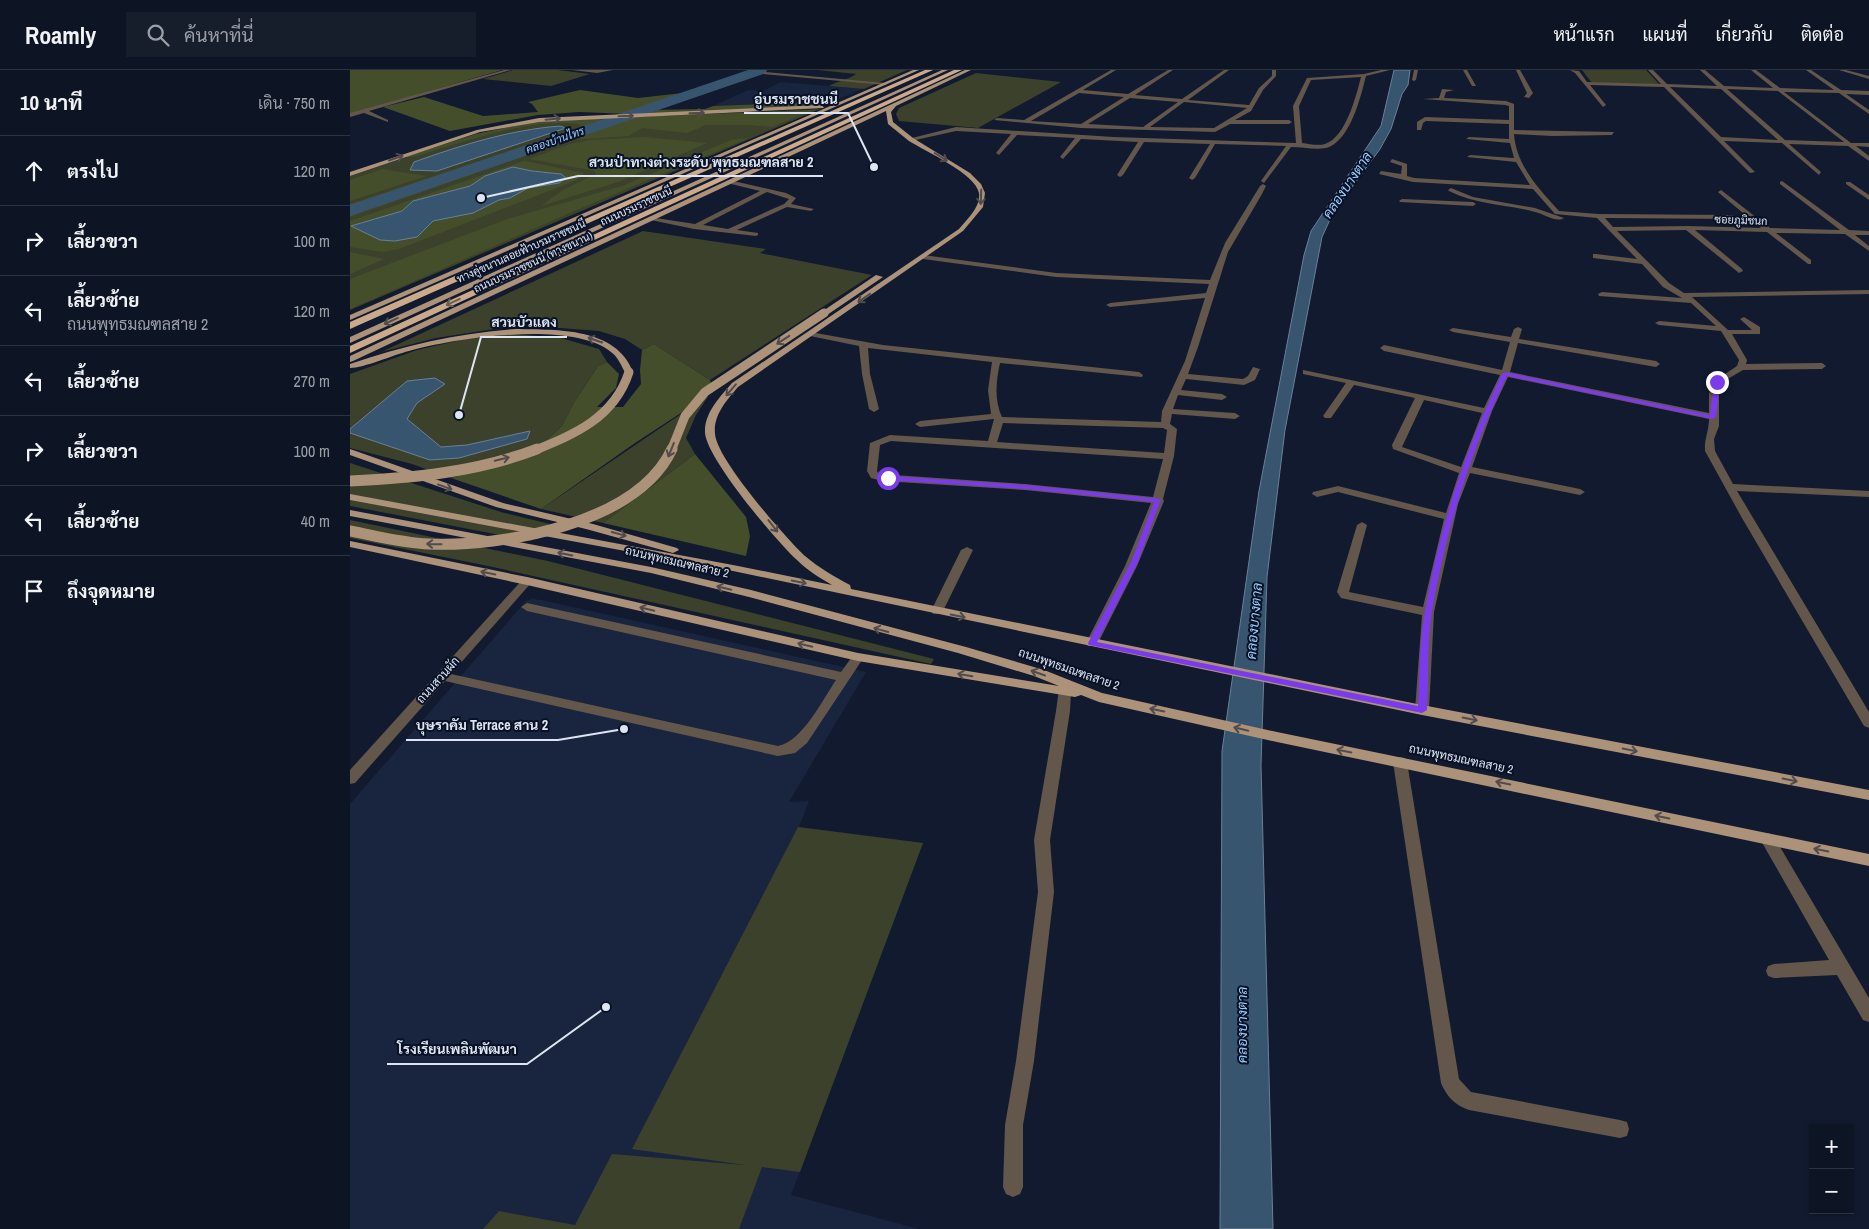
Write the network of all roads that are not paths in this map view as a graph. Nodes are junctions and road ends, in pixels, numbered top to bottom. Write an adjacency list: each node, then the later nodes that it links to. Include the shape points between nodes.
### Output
1 (509, 70): 49 (street)
2 (574, 70): 3 (street)
3 (610, 70)
4 (929, 70): 23 (highway, ถนนบรมราชชนนี)
5 (936, 70): 134 (main road, ทางคู่ขนานลอยฟ้าบรมราชชนนี)
6 (961, 70): 25 (highway, ถนนบรมราชชนนี)
7 (968, 70): 46 (main road, ถนนบรมราชชนนี (ทางขนาน))
8 (1114, 70): 37 (street)
9 (1171, 70): 40 (street)
10 (1227, 70): 44 (street)
11 (1274, 70): 48 (street, via 1274,76 1261,89)
12 (1312, 70): 27 (street)
13 (1388, 70): 26 (street)
14 (1416, 70): 29 (street)
15 (1465, 70): 32 (street)
16 (1518, 70): 41 (street, via 1528,87 1530,93)
17 (1650, 70): 33 (street)
18 (1702, 70): 34 (street)
19 (1754, 70): 36 (street)
20 (1808, 70): 38 (street)
21 (1841, 70): 28 (street)
22 (1576, 71): 31 (street)
23 (919, 72): 30 (main road, ถนนบรมราชชนนี (ทางขนาน)); 130 (highway, ถนนบรมราชชนนี)
24 (765, 73): 30 (street)
25 (947, 73): 136 (main road, ทางคู่ขนานลอยฟ้าบรมราชชนนี, one-way to 136); 140 (highway, ถนนบรมราชชนนี, one-way to 140)
26 (1364, 75): 75 (street, via 1349,122 1332,142 1325,146); 75 (street, via 1309,79 1296,106)
27 (1314, 76)
28 (1869, 78)
29 (1414, 80)
30 (885, 84): 45 (main road, ถนนบรมราชชนนี (ทางขนาน))
31 (1587, 84): 33 (street); 47 (street)
32 (1474, 85)
33 (1666, 86): 34 (street); 67 (street)
34 (1723, 88): 36 (street); 70 (street)
35 (1451, 90): 43 (street, via 1444,90)
36 (1779, 90): 38 (street); 72 (street)
37 (1076, 91): 40 (street); 54 (street)
38 (1840, 92): 39 (street); 50 (street)
39 (1869, 93)
40 (1127, 96): 44 (street); 58 (street)
41 (1527, 97)
42 (1426, 98): 43 (street)
43 (1441, 100): 59 (street, via 1508,103 1512,105)
44 (1182, 102): 48 (street); 60 (street)
45 (842, 103): 85 (main road, one-way to 45, via 479,131 539,120 814,108); 127 (main road, ถนนบรมราชชนนี (ทางขนาน))
46 (895, 104): 65 (main road, via 888,112 888,119 894,128); 89 (main road, ถนนบรมราชชนนี (ทางขนาน))
47 (1604, 105)
48 (1250, 108): 55 (street); 56 (street)
49 (364, 111): 51 (street); 52 (street)
50 (1869, 112)
51 (350, 115)
52 (386, 120)
53 (997, 120): 54 (street)
54 (1025, 122): 58 (street)
55 (1228, 122): 56 (street); 60 (street, via 1210,130)
56 (1254, 122): 57 (street)
57 (1288, 122)
58 (1081, 126): 60 (street)
59 (1512, 127): 61 (street, via 1425,119 1420,122); 63 (street, via 1566,134); 69 (street)
60 (1143, 129)
61 (1419, 129)
62 (1015, 133): 64 (street); 65 (street, via 956,130); 76 (street)
63 (1612, 133)
64 (1079, 137): 68 (street); 77 (street)
65 (911, 139): 107 (main road, one-way to 107, via 968,174 981,188 980,207)
66 (1469, 139): 69 (street)
67 (1718, 139): 70 (street); 82 (street)
68 (1142, 140): 71 (street); 86 (street)
69 (1512, 141): 80 (street)
70 (1783, 142): 72 (street); 83 (street)
71 (1214, 143): 74 (street); 88 (street)
72 (1850, 144): 73 (street); 79 (street)
73 (1869, 145)
74 (1289, 146): 75 (street); 119 (street, via 1230,240)
75 (1299, 146)
76 (999, 153)
77 (1063, 157)
78 (1470, 157): 80 (street)
79 (1869, 159)
80 (1519, 160): 92 (street)
81 (1392, 161): 87 (street, via 1405,165)
82 (1752, 172)
83 (1819, 172)
84 (1382, 173): 87 (street)
85 (350, 174)
86 (1120, 175)
87 (1404, 176): 92 (street, via 1413,180)
88 (1192, 178)
89 (729, 182): 93 (street); 103 (main road, ถนนบรมราชชนนี (ทางขนาน))
90 (1782, 183): 110 (street)
91 (1848, 183): 96 (street)
92 (1534, 187): 102 (street, via 1559,214)
93 (766, 190): 98 (street, via 793,197); 104 (street)
94 (1451, 190): 99 (street)
95 (1721, 192): 109 (street)
96 (1869, 198)
97 (1402, 201): 99 (street)
98 (786, 205): 100 (street); 108 (street)
99 (1498, 206): 102 (street, via 1532,209 1558,218)
100 (811, 209)
101 (1733, 217): 102 (street)
102 (1601, 218): 106 (street)
103 (649, 219): 104 (street); 141 (main road, ถนนบรมราชชนนี (ทางขนาน))
104 (694, 227): 108 (street)
105 (1688, 228): 106 (street, ซอยภูมิชนก); 109 (street, ซอยภูมิชนก); 118 (street)
106 (1613, 229): 117 (street)
107 (962, 230): 114 (main road); 179 (main road, one-way to 179, bridge, via 930,244 705,392 685,417 666,462 658,472 641,488 590,516 527,535 473,543 428,544)
108 (729, 231): 112 (street)
109 (1770, 231): 110 (street, ซอยภูมิชนก); 116 (street)
110 (1848, 232): 111 (street, ซอยภูมิชนก); 113 (street)
111 (1869, 233)
112 (756, 234)
113 (1869, 249)
114 (923, 256): 119 (street, via 1056,275); 135 (main road, one-way to 135)
115 (1596, 256): 117 (street)
116 (1808, 262)
117 (1646, 263): 123 (street, via 1666,285)
118 (1739, 271)
119 (1213, 282): 124 (street)
120 (1637, 288): 123 (street)
121 (1869, 292): 123 (street)
122 (1602, 294): 125 (street)
123 (1681, 294): 125 (street)
124 (1210, 295): 126 (street); 151 (street)
125 (1693, 301): 133 (street)
126 (1110, 305)
127 (350, 318)
128 (1744, 319): 133 (street, via 1757,332)
129 (1659, 323): 133 (street)
130 (350, 326)
131 (1518, 329): 137 (street)
132 (1453, 330): 137 (street)
133 (1726, 331): 144 (street, via 1742,355)
134 (350, 332)
135 (810, 334): 138 (street); 184 (main road, one-way to 184, via 735,385 716,409 710,424 710,437 717,454 779,535 809,564)
136 (350, 340)
137 (1515, 340): 143 (street); 149 (street)
138 (863, 344): 142 (street); 156 (street)
139 (1384, 348): 149 (street)
140 (350, 350)
141 (350, 359)
142 (997, 359): 150 (street); 162 (street, via 992,377)
143 (1656, 364)
144 (1741, 366): 145 (street); 161 (street, via 1717,382)
145 (1822, 366)
146 (350, 367): 169 (main road, one-way to 146, bridge, via 427,476 501,460 550,444 579,429 613,404 629,372 626,360 602,342 583,336 537,331 453,339)
147 (1256, 369): 151 (street, via 1252,378 1244,382)
148 (1306, 372): 152 (street)
149 (1505, 374): 158 (street); 161 (street)
150 (1139, 375)
151 (1183, 376): 153 (street)
152 (1350, 382): 155 (street); 160 (street)
153 (1175, 392): 154 (street); 157 (street)
154 (1222, 397)
155 (1420, 398): 158 (street); 168 (street, via 1397,445 1398,449)
156 (874, 409)
157 (1167, 411): 159 (street); 164 (street)
158 (1487, 411): 168 (street)
159 (1235, 416)
160 (1328, 416)
161 (1713, 417): 170 (street, via 1710,451)
162 (998, 418): 163 (street); 164 (street); 165 (street)
163 (920, 424)
164 (1165, 425): 167 (street, via 1172,429)
165 (992, 444): 167 (street); 175 (street, via 882,439 875,443 872,471 882,478 1025,487)
166 (350, 452): 182 (main road, one-way to 182, via 500,505 621,534)
167 (1169, 456): 175 (street)
168 (1466, 470): 171 (street); 177 (street)
169 (350, 481)
170 (1729, 487): 173 (street); 195 (street)
171 (1580, 492)
172 (1317, 494): 177 (street, via 1338,489)
173 (1869, 494)
174 (350, 497): 182 (main road, ถนนพุทธมณฑลสาย 2)
175 (1158, 501): 188 (street, via 1134,562)
176 (350, 513): 193 (main road, ถนนพุทธมณฑลสาย 2, one-way to 176, via 1039,673 742,592 642,568)
177 (1449, 517): 187 (street)
178 (1362, 525): 187 (street, via 1343,592 1345,595)
179 (350, 531)
180 (350, 544): 183 (main road, one-way to 180)
181 (967, 550): 186 (street)
182 (733, 568): 184 (main road, ถนนพุทธมณฑลสาย 2, one-way to 184)
183 (526, 581): 189 (main road, one-way to 183); 190 (street, ถนนสวนผัก)
184 (859, 595): 186 (main road, ถนนพุทธมณฑลสาย 2)
185 (527, 607): 191 (street)
186 (937, 611): 188 (main road, ถนนพุทธมณฑลสาย 2, one-way to 188)
187 (1428, 612): 194 (street)
188 (1092, 643): 194 (main road, ถนนพุทธมณฑลสาย 2)
189 (858, 657): 191 (street); 192 (main road, one-way to 189)
190 (442, 676): 191 (street, via 778,751 790,749 802,740); 197 (street, ถนนสวนผัก)
191 (844, 677)
192 (1064, 692): 193 (main road); 205 (street, via 1042,840 1046,892 1014,1125)
193 (1099, 697): 196 (main road, ถนนพุทธมณฑลสาย 2, one-way to 193)
194 (1422, 710): 198 (main road, ถนนพุทธมณฑลสาย 2, one-way to 198)
195 (1869, 723)
196 (1400, 762): 199 (main road, ถนนพุทธมณฑลสาย 2, one-way to 196); 204 (street, via 1450,1083 1461,1097 1469,1101)
197 (350, 779)
198 (1869, 795)
199 (1768, 839): 200 (main road, ถนนพุทธมณฑลสาย 2, one-way to 199); 201 (street)
200 (1869, 860)
201 (1843, 967): 202 (street); 203 (street)
202 (1774, 971)
203 (1869, 1014)
204 (1620, 1129)
205 (1012, 1187)

